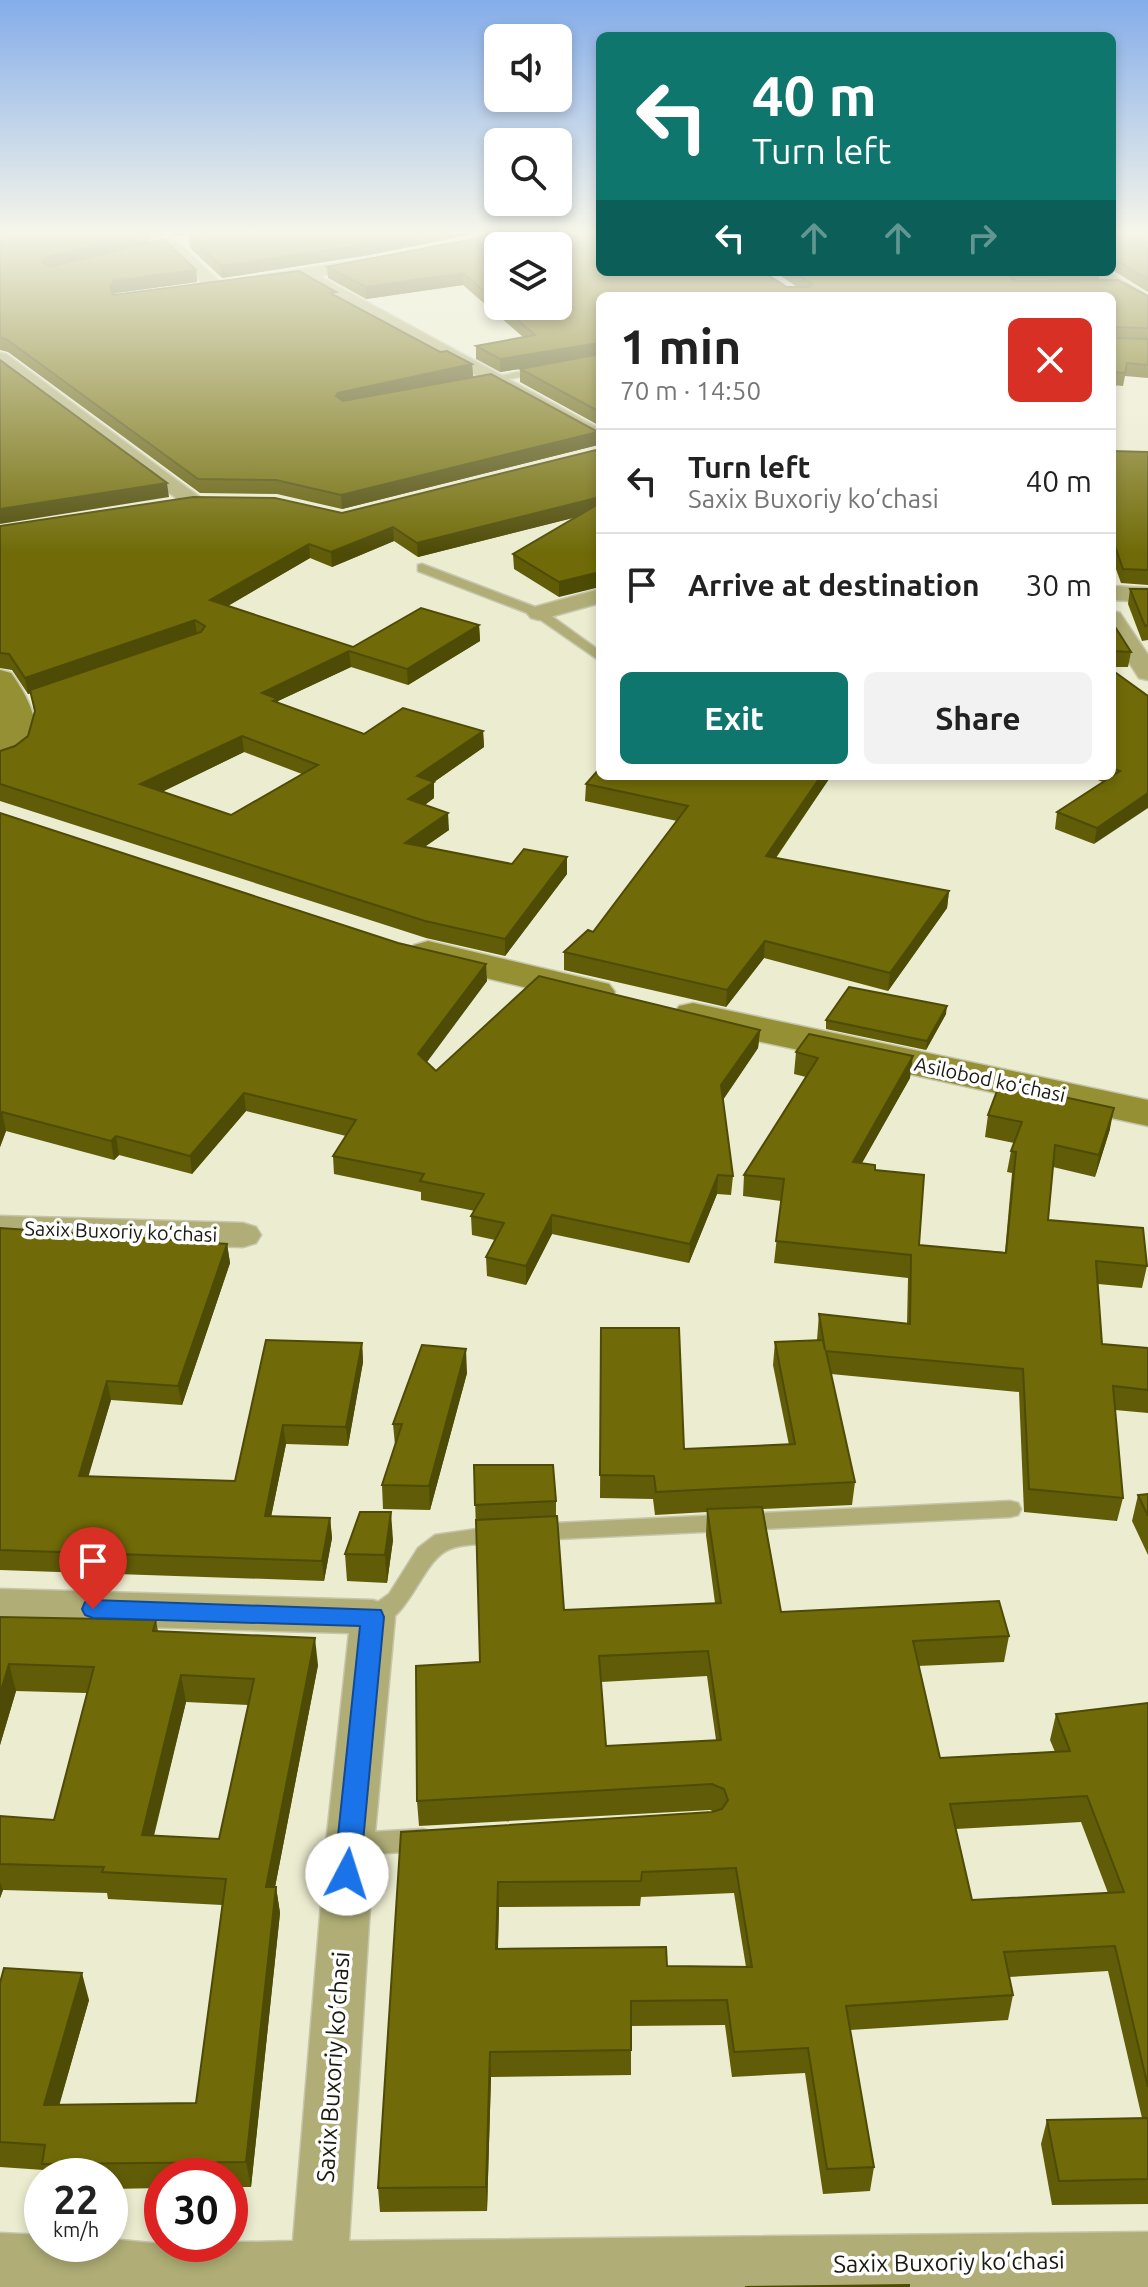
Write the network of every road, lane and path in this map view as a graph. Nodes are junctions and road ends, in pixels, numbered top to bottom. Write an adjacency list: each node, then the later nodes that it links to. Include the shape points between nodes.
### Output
1 (422, 340): 4 (street)
2 (0, 358): 5 (street)
3 (554, 369): 4 (lane)
4 (493, 379): 6 (lane); 8 (street)
5 (35, 384): 7 (street); 9 (street, via 201,501)
6 (464, 385)
7 (5, 391)
8 (596, 435)
9 (164, 506)
10 (422, 568): 14 (lane)
11 (1116, 593): 12 (street)
12 (1148, 595)
13 (596, 597): 14 (street)
14 (539, 613): 16 (lane)
15 (1116, 624): 17 (street)
16 (596, 654)
17 (1148, 673)
18 (17, 694): 19 (street, via 20,724 15,745)
19 (0, 756)
20 (399, 945): 21 (street, Asilobod koʻchasi)
21 (1148, 1113)
22 (0, 1228): 23 (street, Saxix Buxoriy ko‘chasi)
23 (243, 1235)
24 (1010, 1509): 26 (lane, via 473,1535 443,1541 426,1554 397,1600)
25 (0, 1606): 26 (street)
26 (373, 1617): 28 (street, Saxix Buxoriy ko‘chasi)
27 (444, 1839): 28 (lane)
28 (350, 1844): 31 (street, Saxix Buxoriy ko‘chasi)
29 (1148, 2260): 31 (street, Saxix Buxoriy ko‘chasi)
30 (0, 2261): 31 (street, Saxix Buxoriy ko‘chasi)
31 (317, 2278)

